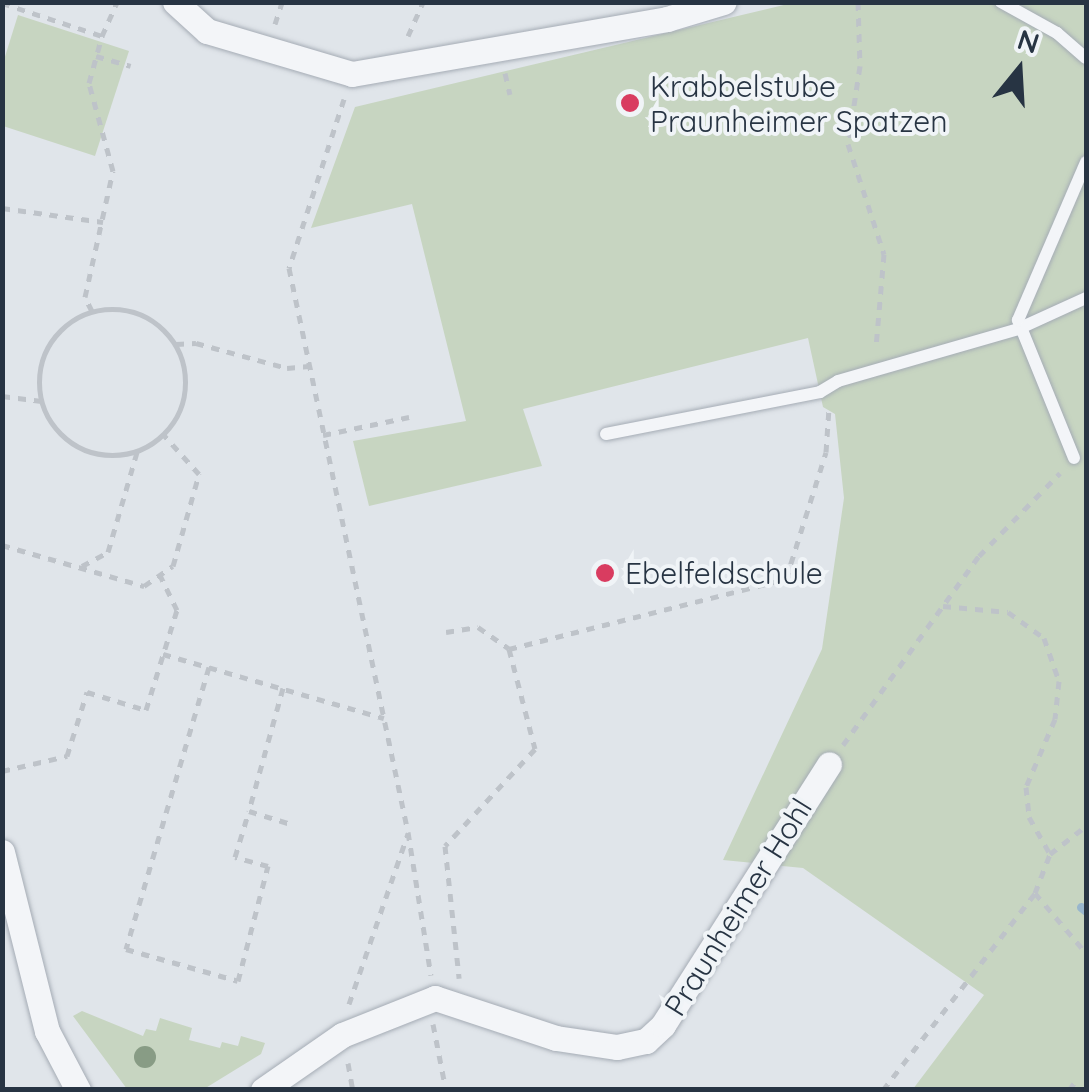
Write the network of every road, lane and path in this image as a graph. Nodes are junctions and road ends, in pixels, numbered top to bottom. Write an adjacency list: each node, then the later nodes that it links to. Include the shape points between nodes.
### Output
1 (117, 2): 7 (path)
2 (175, 2): 11 (street, via 207,30)
3 (724, 2): 11 (street, via 668,19)
4 (858, 2): 20 (path, via 860,66 848,144 884,254)
5 (1001, 2): 9 (lane, via 1057,32)
6 (2, 3): 7 (path)
7 (102, 36): 8 (path)
8 (96, 56): 10 (path); 14 (path, via 89,84 114,171)
9 (1086, 58)
10 (131, 66)
11 (352, 74): 19 (path, via 289,268)
12 (1086, 162): 17 (lane, via 1021,307)
13 (2, 208): 14 (path)
14 (105, 222): 16 (path, via 84,297)
15 (1086, 298): 17 (lane)
16 (92, 312): 18 (path, via 139,314); 23 (path, via 65,326 46,351)
17 (1018, 330): 20 (lane); 29 (lane)
18 (175, 344): 19 (path, via 196,343 287,368); 25 (path, via 185,391)
19 (309, 366): 26 (path)
20 (874, 372): 21 (lane)
21 (838, 381): 27 (lane, via 820,392); 35 (path, via 826,452 786,579)
22 (2, 396): 23 (path)
23 (42, 401): 28 (path, via 53,425 76,446 106,455)
24 (409, 417): 26 (path)
25 (164, 434): 28 (path); 32 (path, via 198,474 173,566)
26 (323, 434): 39 (path)
27 (606, 434)
28 (137, 451): 31 (path, via 108,552)
29 (1074, 458): 33 (path, via 979,556)
30 (2, 545): 31 (path)
31 (79, 567): 32 (path, via 144,586)
32 (160, 575): 36 (path, via 177,610)
33 (943, 606): 40 (path); 47 (path, via 1008,612 1044,638 1059,681 1056,719 1026,787 1029,817)
34 (446, 632): 35 (path, via 478,627)
35 (509, 649): 50 (path, via 535,749 445,846)
36 (164, 654): 37 (path); 41 (path, via 146,710 86,692 66,756)
37 (209, 667): 38 (path); 42 (path, via 126,950 238,981 268,866 235,857)
38 (283, 688): 39 (path); 42 (path)
39 (384, 718): 45 (path)
40 (829, 764): 50 (street, Praunheimer Hohl, via 663,1026 646,1042 617,1047 556,1038)
41 (2, 771)
42 (249, 812): 43 (path)
43 (291, 824)
44 (1086, 826): 47 (path)
45 (408, 832): 51 (path); 52 (path)
46 (2, 852): 54 (street, via 46,1031)
47 (1050, 854): 48 (path)
48 (1034, 893): 49 (path); 58 (path)
49 (1086, 953)
50 (462, 1001): 51 (street, Praunheimer Hohl)
51 (434, 1010): 52 (street, Praunheimer Hohl); 57 (path)
52 (342, 1035): 55 (street, Praunheimer Hohl); 56 (path)
53 (1077, 1080): 59 (path)
54 (78, 1090)
55 (263, 1090)
56 (353, 1090)
57 (446, 1090)
58 (883, 1090)
59 (1070, 1090)

